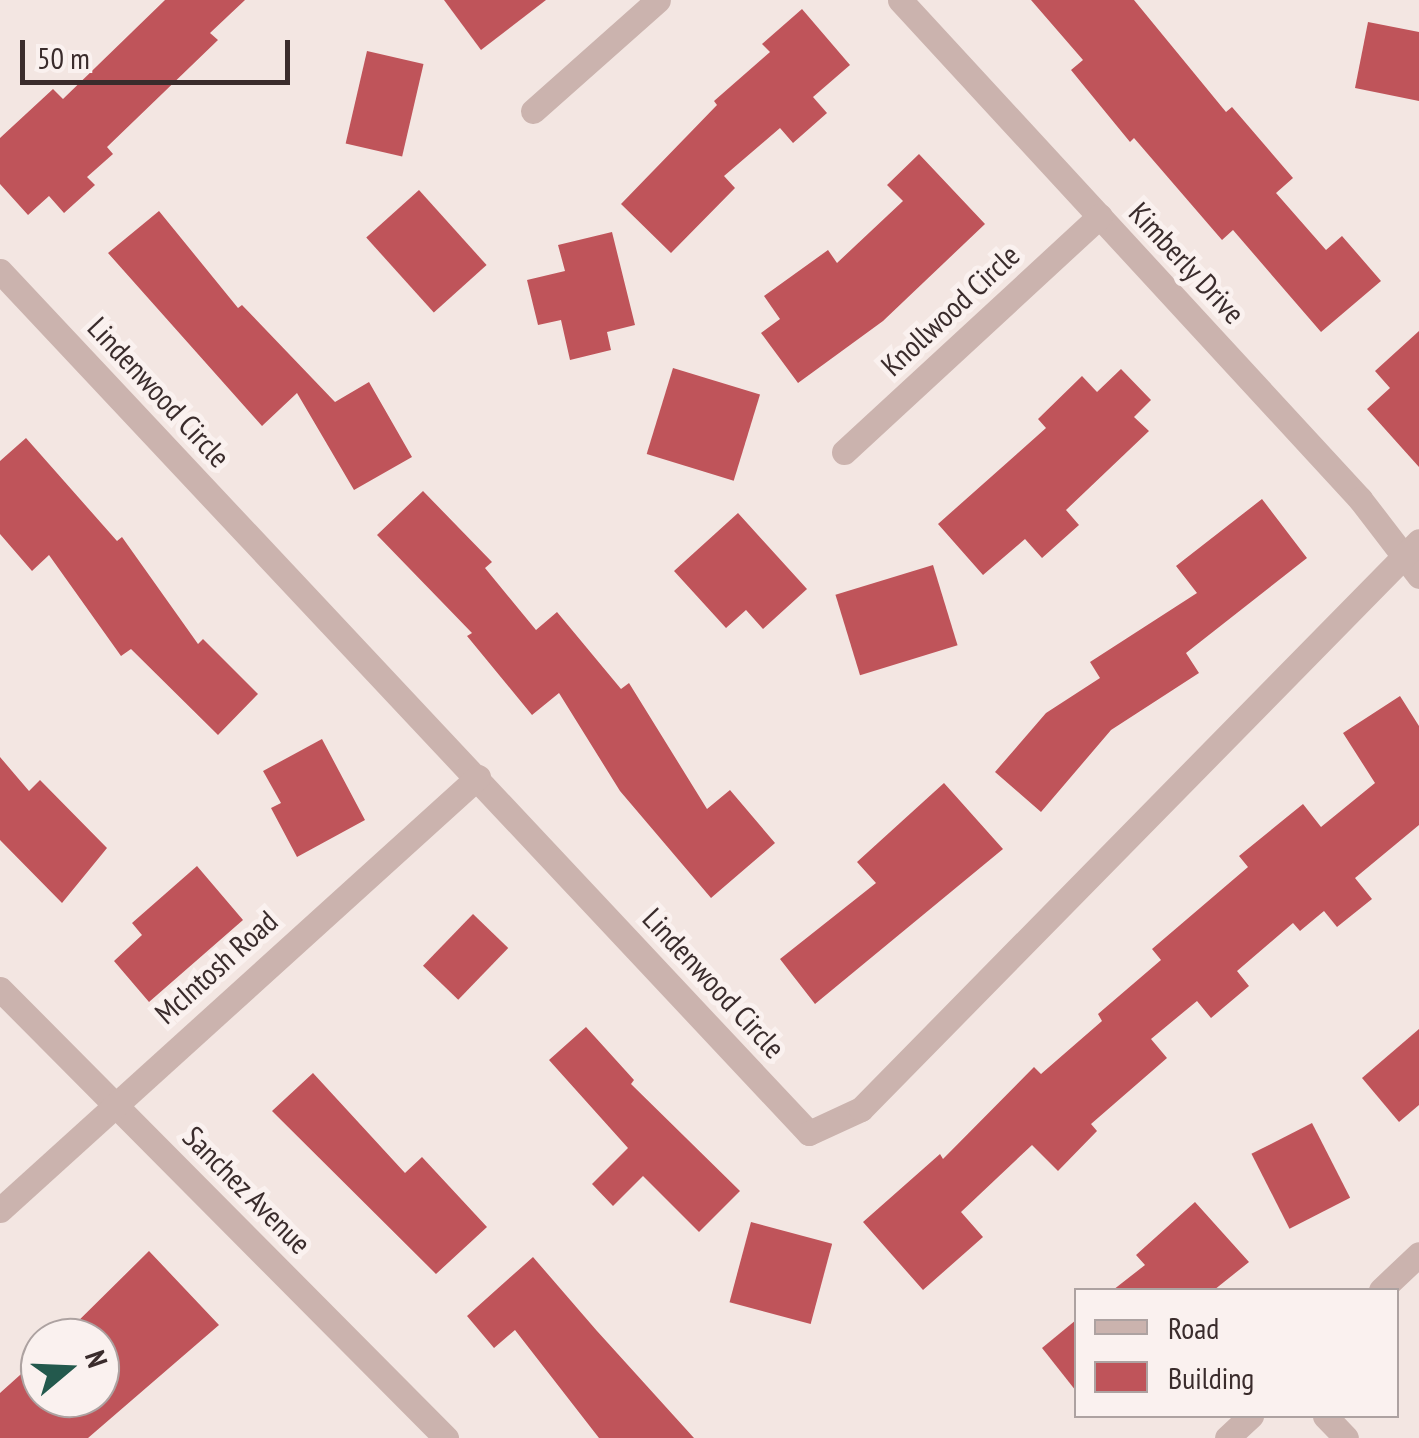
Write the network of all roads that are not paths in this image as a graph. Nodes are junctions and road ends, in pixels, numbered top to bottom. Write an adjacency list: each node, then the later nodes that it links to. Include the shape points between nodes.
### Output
1 (658, 0): 3 (street)
2 (900, 0): 4 (street, Kimberly Drive)
3 (534, 110)
4 (1100, 216): 6 (street, Knollwood Circle); 7 (street, Kimberly Drive)
5 (0, 271): 8 (street, Lindenwood Circle)
6 (844, 452)
7 (1414, 558): 8 (street, Lindenwood Circle, via 862,1109 809,1133)
8 (478, 777): 10 (street, McIntosh Road)
9 (0, 990): 10 (street, Sanchez Avenue)
10 (114, 1101): 11 (street, McIntosh Road); 16 (street, Sanchez Avenue)
11 (0, 1210)
12 (1419, 1254): 13 (street)
13 (1383, 1288)
14 (1249, 1418): 17 (street)
15 (1326, 1418): 18 (street)
16 (446, 1438)
17 (1227, 1438)
18 (1346, 1438)

